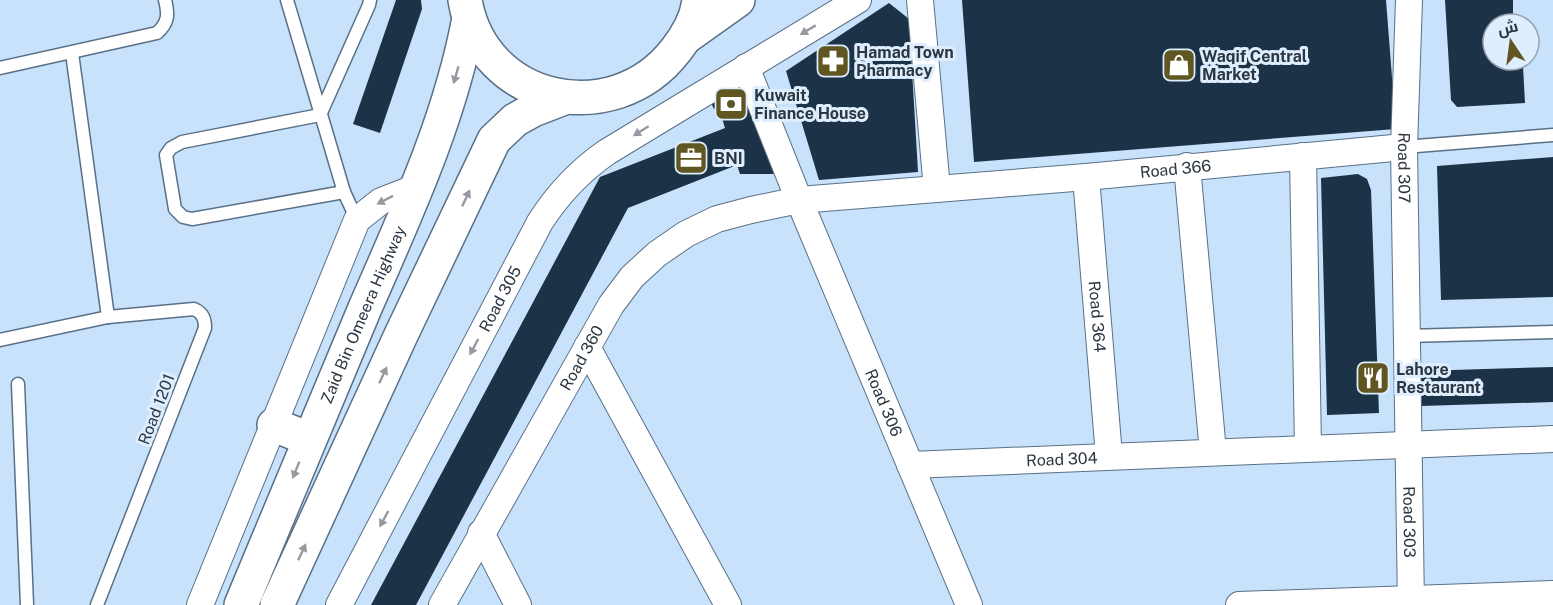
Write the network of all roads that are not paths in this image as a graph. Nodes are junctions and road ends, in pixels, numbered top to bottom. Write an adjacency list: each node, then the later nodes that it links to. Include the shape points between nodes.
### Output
1 (165, 0): 11 (lane, via 169,15 157,33)
2 (287, 0): 15 (lane)
3 (370, 0): 15 (lane)
4 (699, 0): 10 (street)
5 (738, 0): 10 (street)
6 (858, 0): 12 (street, Road 305, one-way to 12)
7 (920, 0): 22 (street)
8 (1409, 0): 17 (street, Road 307)
9 (467, 9): 14 (street, via 483,47 505,71 532,88); 21 (street, Zaid Bin Omeera Highway, one-way to 21, via 453,87)
10 (686, 37): 14 (street, via 664,66 634,87 600,97)
11 (72, 53): 13 (lane); 26 (lane)
12 (746, 67): 24 (street); 48 (street, Road 305, one-way to 48, via 593,162 553,202)
13 (0, 68)
14 (564, 98): 47 (street, one-way to 14, via 494,140 515,120)
15 (320, 115): 23 (lane); 23 (lane, via 182,142 171,148 166,155 175,209 183,218 192,219)
16 (1553, 135): 17 (lane, Road 366)
17 (1404, 147): 18 (street, Road 366); 28 (street, Road 307)
18 (1303, 156): 19 (street, Road 366); 36 (street)
19 (1187, 166): 20 (street, Road 366); 37 (street)
20 (1086, 177): 22 (street, Road 366); 38 (street, Road 364)
21 (417, 187): 25 (street, one-way to 25, via 381,201); 33 (street, Zaid Bin Omeera Highway)
22 (937, 189): 24 (street, Road 366)
23 (344, 192): 25 (lane)
24 (799, 200): 30 (street, Road 360, via 717,219 657,254 625,286); 39 (street, Road 306)
25 (357, 220): 32 (street)
26 (108, 317): 29 (lane, Road 1201); 44 (lane, Road 1201, via 194,309 204,316 205,328)
27 (1553, 332): 28 (lane)
28 (1407, 336): 35 (street, Road 307)
29 (0, 340)
30 (587, 347): 40 (street, Road 360); 51 (street)
31 (18, 384): 43 (lane)
32 (274, 425): 33 (street); 45 (street)
33 (309, 439): 46 (street, Zaid Bin Omeera Highway, one-way to 46)
34 (1553, 439): 35 (street, Road 304)
35 (1410, 444): 36 (street, Road 304); 42 (street, Road 303)
36 (1308, 448): 37 (street, Road 304)
37 (1213, 452): 38 (street, Road 304)
38 (1109, 456): 39 (street, Road 304)
39 (910, 465): 52 (street, Road 306)
40 (481, 533): 49 (street, Road 360); 50 (street)
41 (1553, 594): 42 (street)
42 (1411, 602): 53 (street)
43 (27, 605)
44 (97, 605)
45 (200, 605)
46 (241, 605)
47 (277, 605)
48 (339, 605)
49 (442, 605)
50 (518, 605)
51 (728, 605)
52 (969, 605)
53 (1239, 605)

